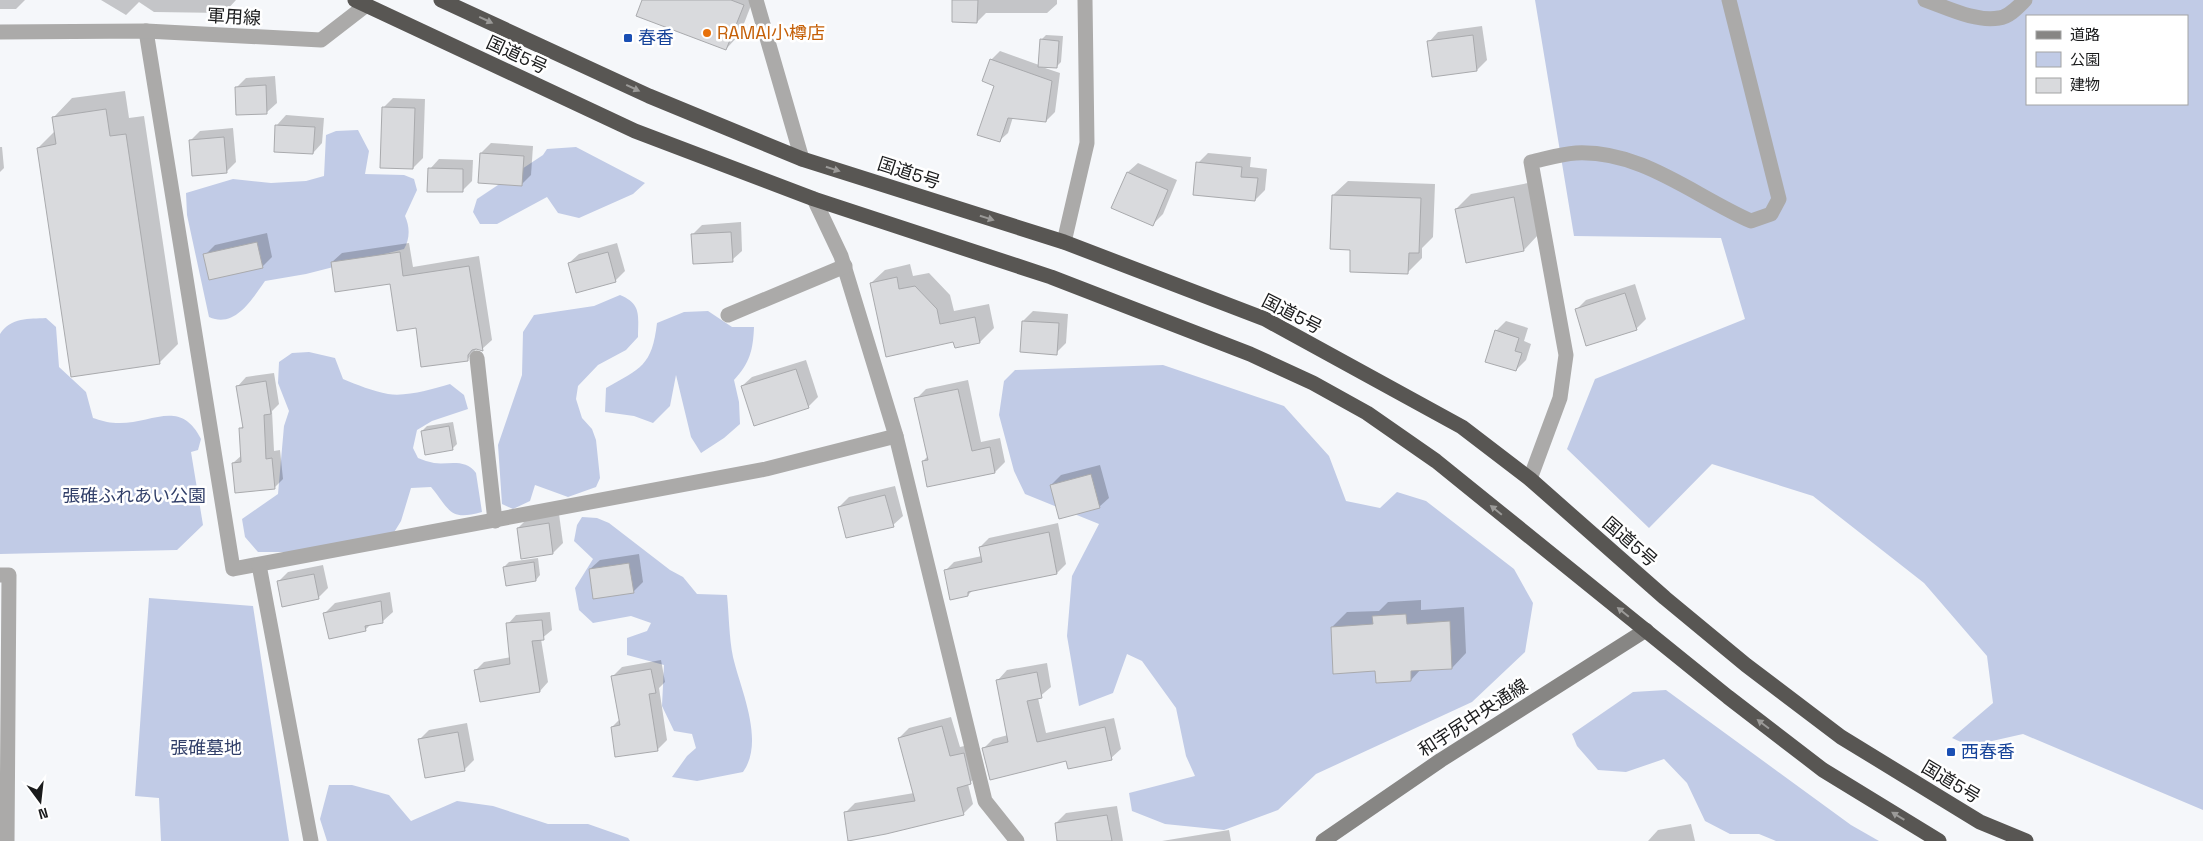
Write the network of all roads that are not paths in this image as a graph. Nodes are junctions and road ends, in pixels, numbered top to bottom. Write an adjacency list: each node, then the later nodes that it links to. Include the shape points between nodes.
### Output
1 (441, 0): 10 (highway, 国道5号, one-way to 10, via 649,96)
2 (756, 0): 10 (street)
3 (1085, 0): 12 (street, via 1086,143)
4 (1728, 0): 17 (street, via 1779,199 1771,214 1751,221 1728,211 1684,183 1642,165 1598,154 1576,153 1531,162 1566,355 1560,398)
5 (1925, 0): 6 (street, via 1970,16 2000,18)
6 (2025, 0)
7 (360, 3): 8 (street, 軍用線, via 321,40); 11 (highway, 国道5号, via 635,131)
8 (146, 31): 9 (street, 軍用線); 19 (street, via 233,569)
9 (0, 32)
10 (802, 159): 12 (highway, 国道5号, one-way to 12)
11 (814, 199): 13 (street); 21 (highway, 国道5号, one-way to 11, via 1436,461 1367,413 1313,383 1250,354 1051,277)
12 (1064, 242): 17 (highway, 国道5号, via 1265,319 1462,427)
13 (844, 266): 14 (street); 16 (street)
14 (728, 315)
15 (477, 358): 18 (street)
16 (896, 436): 18 (street, via 766,469); 25 (street, via 985,801)
17 (1530, 479): 28 (highway, 国道5号, via 1672,604 1841,737 1980,822)
18 (495, 521): 19 (street)
19 (259, 565): 24 (street)
20 (0, 574): 22 (street, via 9,575)
21 (1646, 630): 26 (street, 和宇尻中央通線, via 1441,760); 27 (highway, 国道5号, one-way to 21, via 1823,770)
22 (4, 737): 23 (street)
23 (8, 841)
24 (311, 841)
25 (1017, 841)
26 (1323, 841)
27 (1939, 841)
28 (2026, 841)

